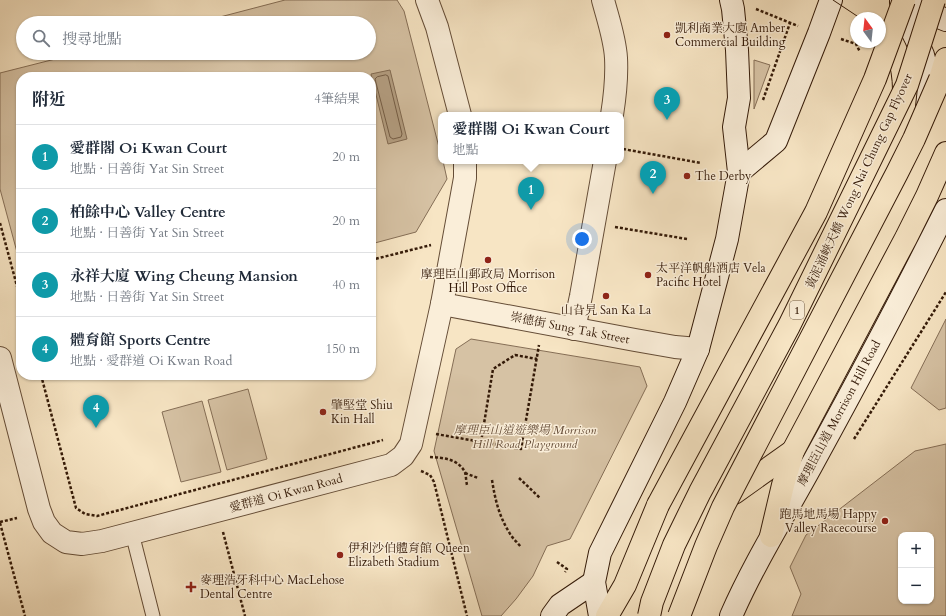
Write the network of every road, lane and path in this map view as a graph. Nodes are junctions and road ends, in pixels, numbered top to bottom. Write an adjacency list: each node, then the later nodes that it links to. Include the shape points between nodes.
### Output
1 (426, 0): 13 (main road, via 437,27)
2 (603, 0): 14 (main road, via 616,58 616,91)
3 (831, 0): 9 (main road)
4 (934, 0): 65 (highway, 黃泥涌峽天橋 Wong Nai Chung Gap Flyover / 1, bridge, via 907,85 789,326 674,545)
5 (901, 1): 7 (main road); 15 (main road, via 928,74); 64 (highway, bridge, via 896,25 875,79 816,212 658,505 625,585)
6 (732, 5): 8 (path, via 751,7); 21 (main road, via 739,98 734,127)
7 (946, 20)
8 (790, 23): 9 (path); 12 (path)
9 (819, 33): 21 (main road, via 776,141)
10 (946, 60): 66 (highway, 黃泥涌峽天橋 Wong Nai Chung Gap Flyover / 1, bridge, via 914,139 723,507)
11 (946, 71): 15 (main road)
12 (762, 104)
13 (459, 112)
14 (612, 112)
15 (926, 116): 47 (main road, via 899,175)
16 (624, 149): 18 (path)
17 (946, 153): 39 (highway, via 906,238)
18 (701, 163)
19 (465, 164): 29 (main road, 愛群道 Oi Kwan Road, via 465,178)
20 (604, 164): 30 (main road)
21 (739, 172): 32 (main road, via 727,239)
22 (946, 210): 53 (main road, 摩理臣山道 Morrison Hill Road, via 815,460)
23 (0, 223): 28 (path)
24 (610, 226): 25 (path)
25 (687, 239)
26 (436, 243): 27 (path)
27 (376, 259)
28 (16, 282)
29 (442, 304): 30 (main road, 崇德街 Sung Tak Street); 52 (main road, 愛群道 Oi Kwan Road, via 411,444 403,456 390,465)
30 (574, 329): 32 (main road, 崇德街 Sung Tak Street)
31 (539, 345): 34 (path)
32 (698, 349): 57 (main road, via 675,402 600,553)
33 (0, 358): 52 (main road, 愛群道 Oi Kwan Road, via 44,522 52,532 66,542 82,544)
34 (537, 358): 38 (path, via 515,355 493,369); 38 (path, via 521,449)
35 (42, 380): 37 (path, via 76,508 85,514 97,516)
36 (431, 433): 38 (path)
37 (385, 439)
38 (481, 442)
39 (793, 451): 47 (highway); 53 (highway)
40 (427, 457): 42 (path, via 448,458 458,464)
41 (421, 471): 61 (path, via 430,475 434,482)
42 (465, 473): 43 (path); 46 (path)
43 (478, 478)
44 (519, 478): 48 (path)
45 (492, 480): 54 (path, via 500,516 509,533)
46 (467, 485)
47 (734, 493): 67 (main road, via 700,571)
48 (540, 498)
49 (22, 517): 50 (path)
50 (0, 523): 58 (path)
51 (222, 530): 60 (path)
52 (132, 533): 59 (lane)
53 (771, 536): 68 (main road, 摩理臣山道 Morrison Hill Road)
54 (521, 547)
55 (557, 562): 56 (path)
56 (567, 570)
57 (594, 582): 62 (main road, via 560,605); 63 (main road)
58 (25, 616)
59 (153, 616)
60 (245, 616)
61 (467, 616)
62 (552, 616)
63 (600, 616)
64 (607, 616)
65 (649, 616)
66 (679, 616)
67 (684, 616)
68 (731, 616)

